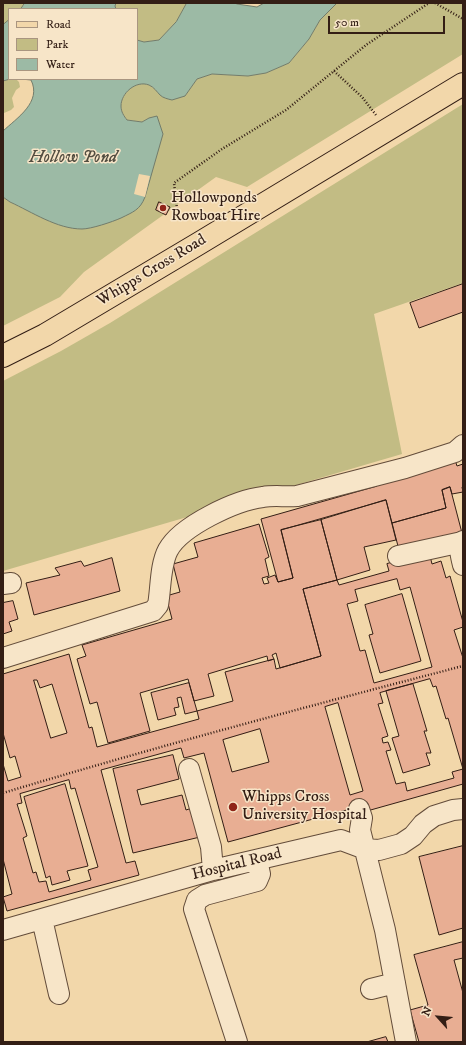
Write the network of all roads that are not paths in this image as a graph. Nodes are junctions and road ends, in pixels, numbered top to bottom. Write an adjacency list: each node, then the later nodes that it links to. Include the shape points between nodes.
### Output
1 (463, 84): 2 (main road, Whipps Cross Road, via 45,335)
2 (3, 356)
3 (460, 449): 6 (lane, via 405,468 296,496 249,500 219,512 184,532 168,550 158,605 153,611)
4 (462, 550): 5 (lane)
5 (398, 556)
6 (3, 658)
7 (189, 769): 12 (lane, via 211,847)
8 (359, 809): 10 (lane, via 362,818 360,830)
9 (463, 809): 10 (lane, Hospital Road, via 434,816 401,844 379,850)
10 (365, 849): 11 (lane, Hospital Road, via 341,840); 15 (lane)
11 (257, 860): 12 (lane, Hospital Road); 18 (lane, via 260,874 256,881 205,894 197,900 194,909)
12 (213, 870): 13 (lane, Hospital Road)
13 (42, 919): 14 (lane, Hospital Road); 17 (lane)
14 (3, 930)
15 (395, 982): 16 (lane); 19 (lane)
16 (371, 989)
17 (59, 994)
18 (237, 1042)
19 (406, 1042)

